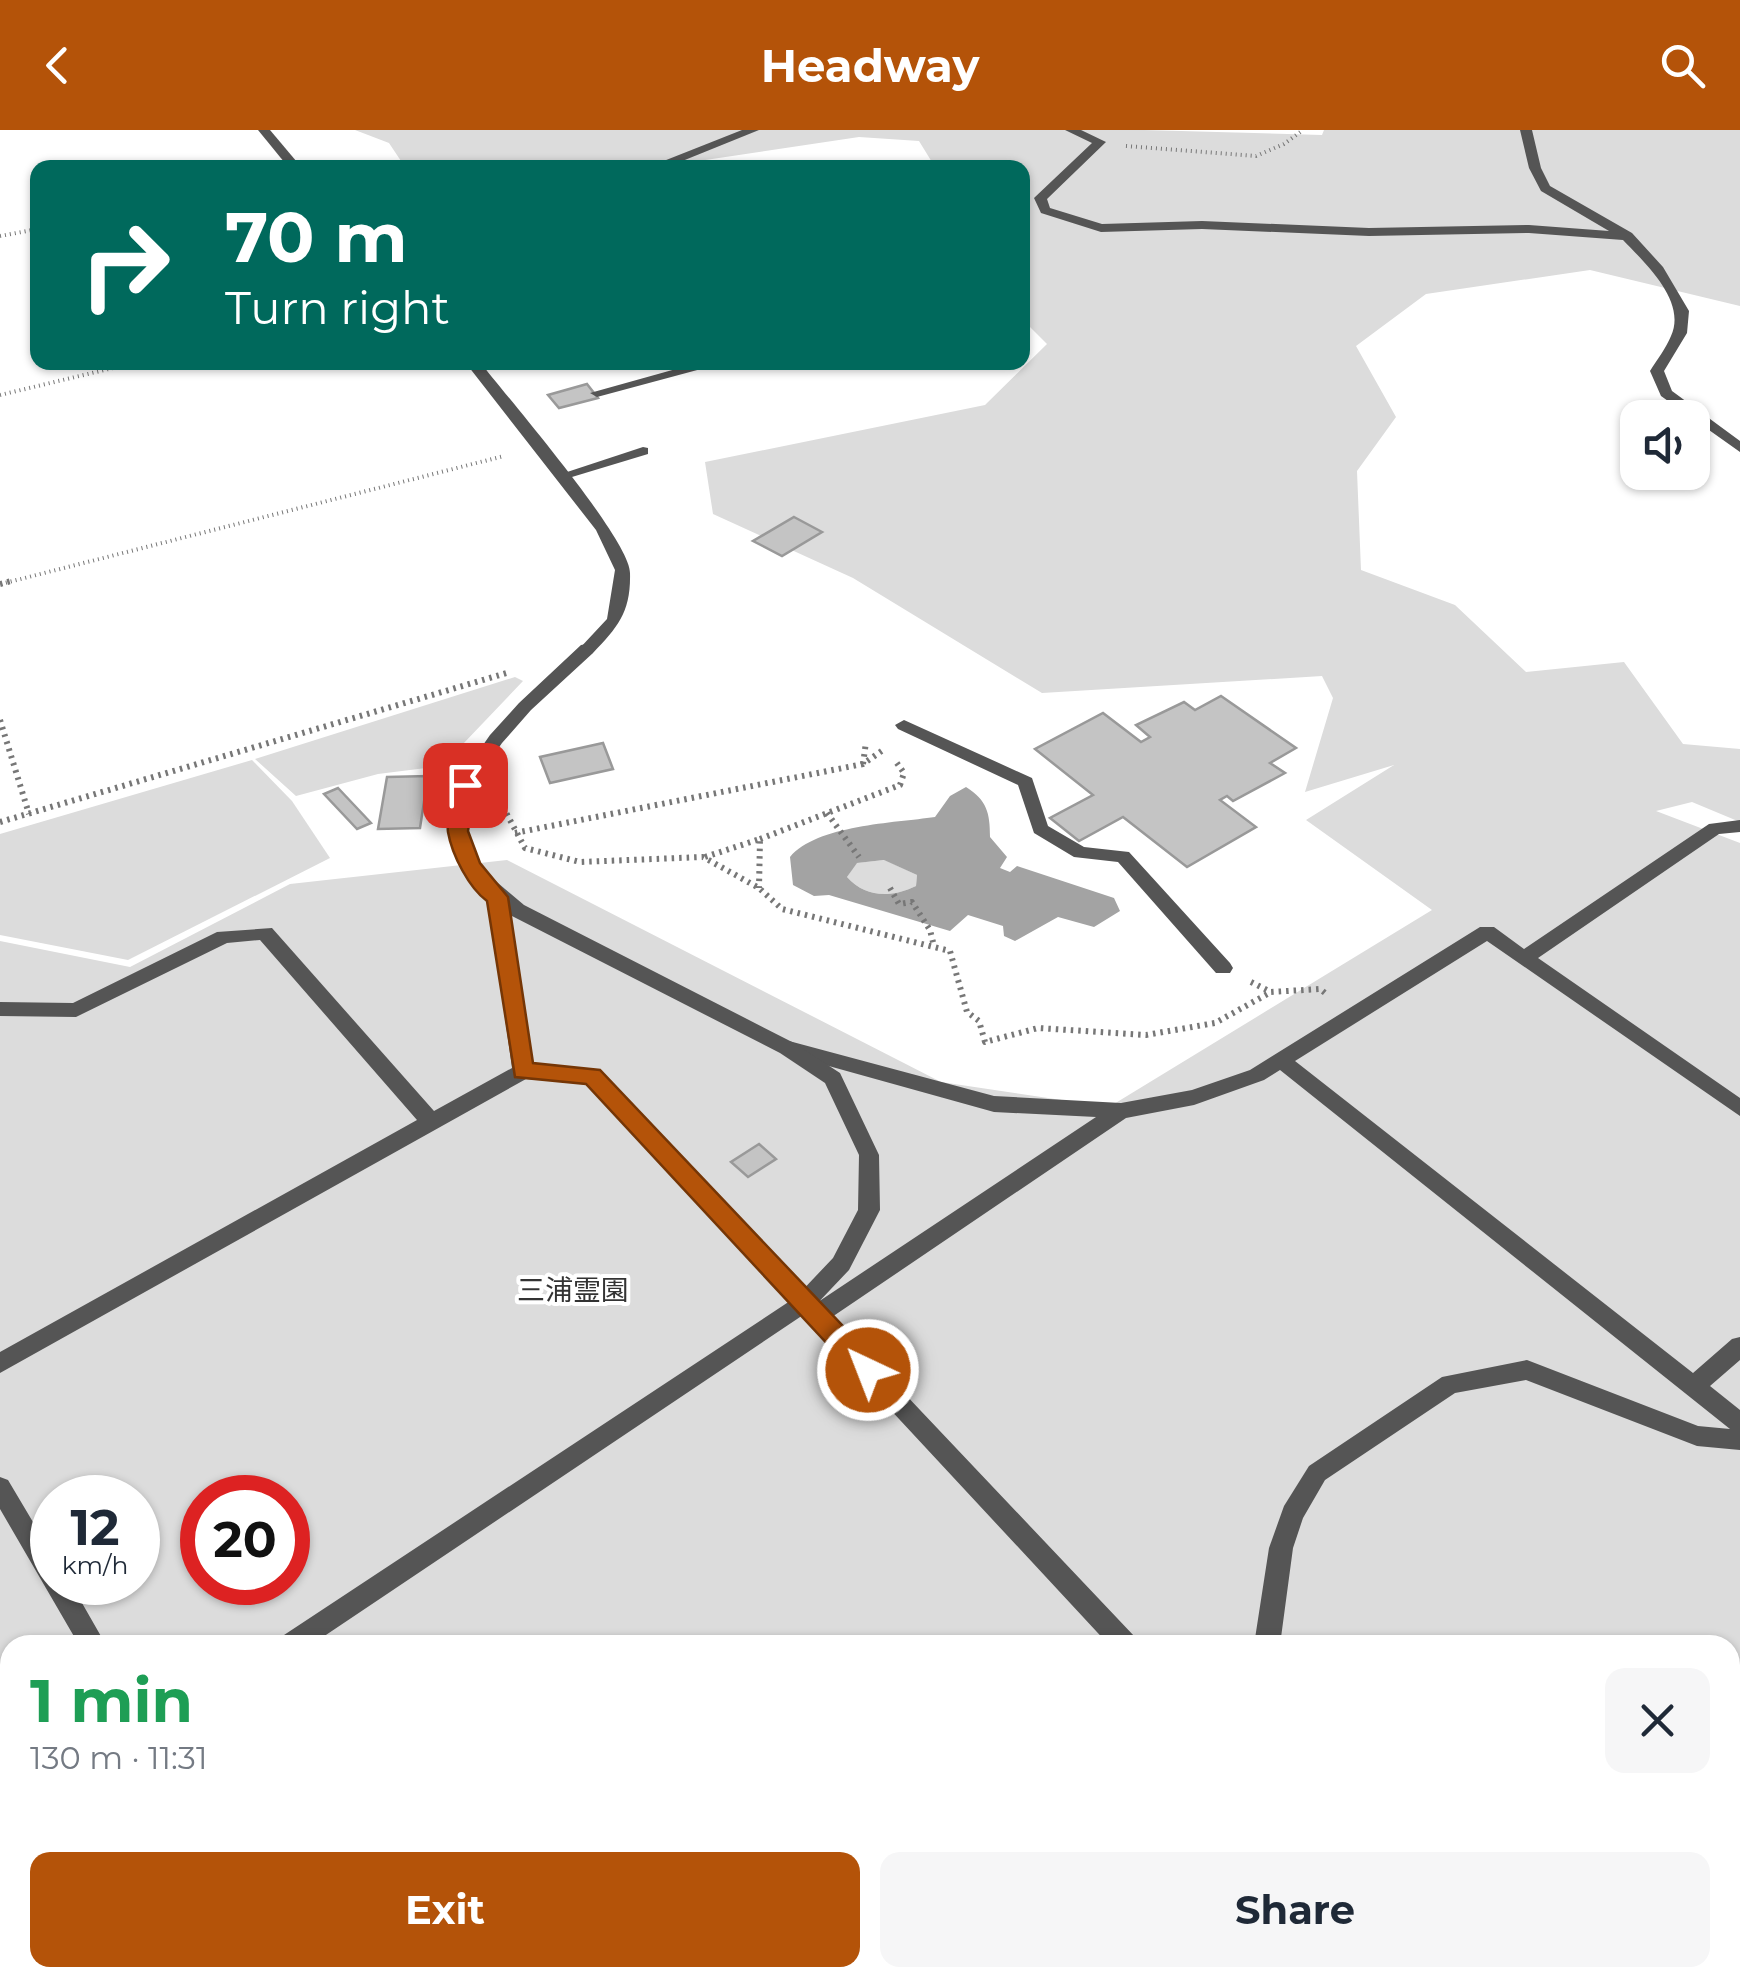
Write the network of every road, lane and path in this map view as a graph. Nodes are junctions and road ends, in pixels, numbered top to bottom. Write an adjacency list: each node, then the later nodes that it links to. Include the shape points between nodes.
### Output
1 (264, 130): 7 (street)
2 (753, 130): 8 (street)
3 (1072, 130): 6 (street)
4 (1303, 130): 6 (path, via 1256,156)
5 (1526, 130): 11 (street, via 1544,188)
6 (1100, 142): 11 (street, via 1040,198 1045,210 1101,228 1529,229)
7 (289, 160)
8 (673, 160)
9 (30, 230): 10 (path)
10 (0, 236)
11 (1626, 236): 18 (street, via 1658,270 1682,311 1680,333 1657,371 1666,392)
12 (105, 370): 16 (path)
13 (478, 370): 17 (street)
14 (688, 370): 15 (street)
15 (597, 393)
16 (0, 395)
17 (540, 447): 20 (street); 21 (path)
18 (1740, 448)
19 (643, 451): 20 (street)
20 (562, 476): 38 (street, via 623,570 615,620 495,736 465,785 458,831 470,863)
21 (0, 584)
22 (513, 671): 29 (path)
23 (0, 720): 29 (path)
24 (904, 724): 41 (street, via 1026,782 1040,830 1080,853 1123,856)
25 (866, 742): 26 (path)
26 (863, 764): 28 (path, via 886,748 904,772 900,784); 32 (path)
27 (503, 807): 32 (path)
28 (827, 813): 33 (path); 34 (path)
29 (30, 814): 30 (path)
30 (0, 822)
31 (1740, 826): 40 (street, via 1715,828)
32 (515, 832): 35 (path, via 525,848 580,862)
33 (760, 839): 35 (path); 36 (path)
34 (859, 857)
35 (703, 858): 36 (path)
36 (760, 888): 39 (path, via 782,908)
37 (890, 888): 39 (path, via 899,904 912,902)
38 (497, 897): 45 (street); 47 (street)
39 (934, 947): 42 (path, via 950,951 967,1012 979,1021 984,1042 1038,1028 1146,1034 1198,1026)
40 (1524, 958): 44 (street, via 1487,932); 48 (street)
41 (1223, 968): 42 (path)
42 (1271, 992): 44 (path, via 1320,989)
43 (0, 1009): 50 (street, via 76,1010 224,937 266,933)
44 (1353, 1015): 46 (street)
45 (787, 1048): 49 (street, via 994,1104); 51 (street, via 832,1078 868,1154 869,1210)
46 (1282, 1060): 49 (street, via 1257,1076 1194,1097); 54 (street)
47 (523, 1071): 50 (street); 51 (street, via 592,1076)
48 (1740, 1108)
49 (1120, 1111): 51 (street)
50 (431, 1122): 53 (street)
51 (810, 1309): 61 (street); 62 (street)
52 (1740, 1346): 54 (street)
53 (0, 1363)
54 (1694, 1386): 55 (street)
55 (1740, 1423)
56 (1740, 1440): 63 (street, via 1697,1436 1526,1370 1450,1384 1317,1473 1281,1548)
57 (0, 1487): 58 (street)
58 (30, 1538)
59 (70, 1605): 60 (street)
60 (87, 1635)
61 (305, 1635)
62 (1117, 1635)
63 (1268, 1635)

